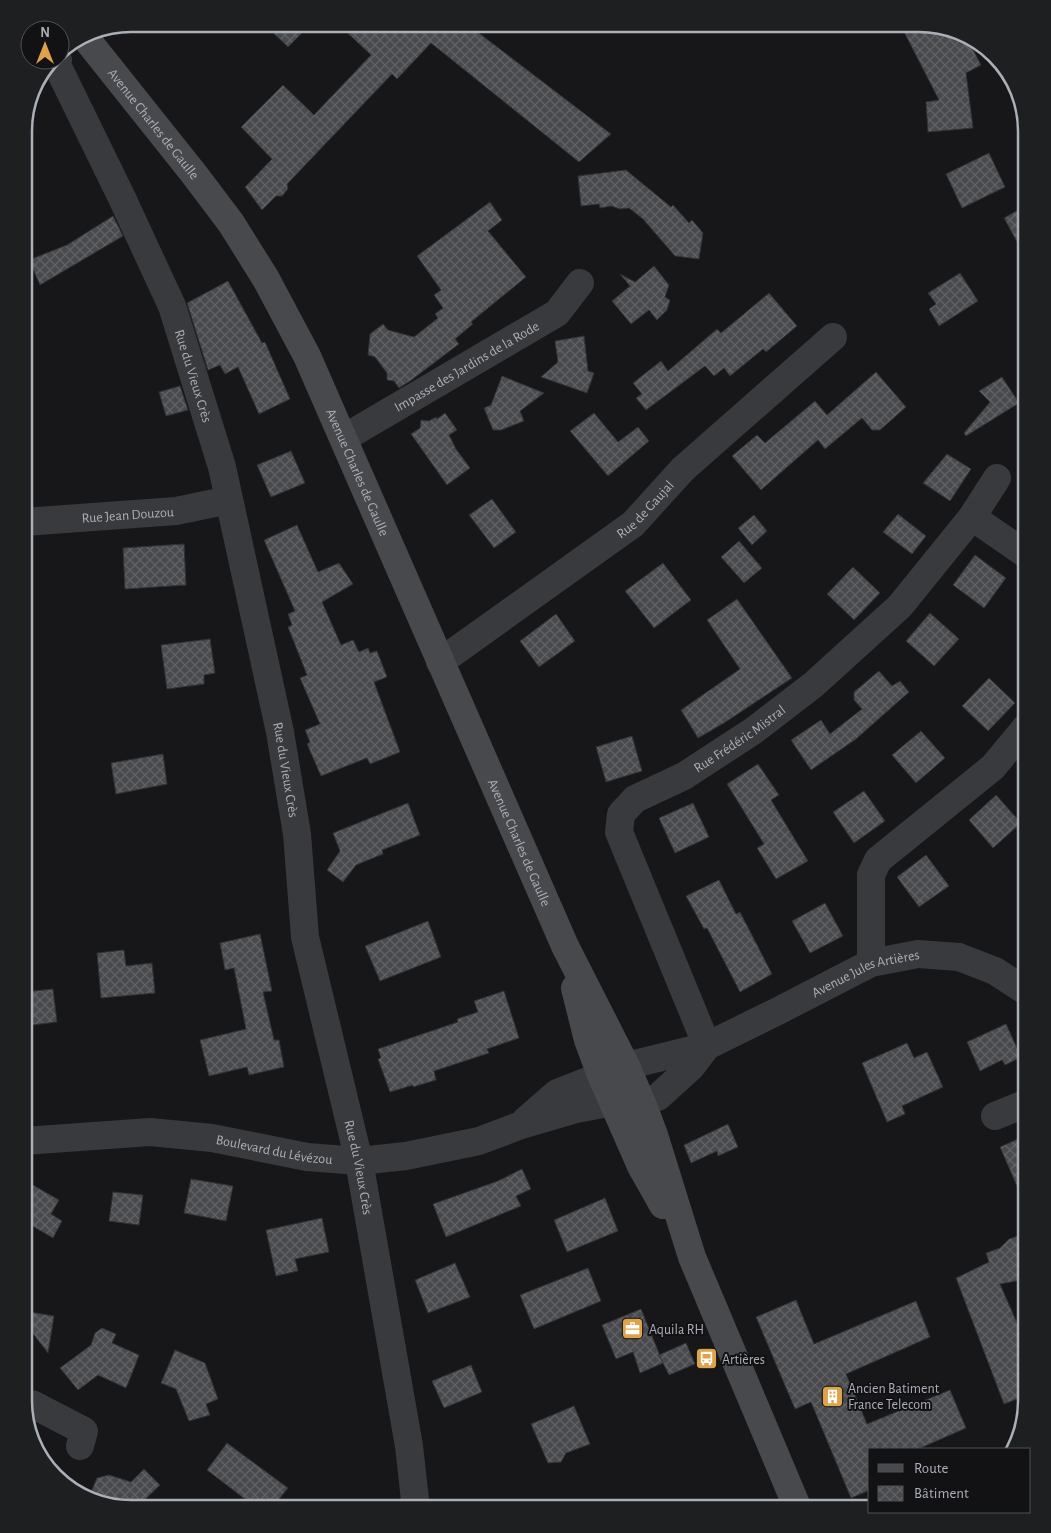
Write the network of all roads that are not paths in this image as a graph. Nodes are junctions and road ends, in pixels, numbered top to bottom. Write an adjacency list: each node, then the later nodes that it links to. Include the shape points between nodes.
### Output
1 (89, 42): 5 (main road, Avenue Charles de Gaulle, via 231,223 308,356)
2 (59, 70): 7 (street, Rue du Vieux Crès, via 172,306 222,467)
3 (580, 284): 5 (street, Impasse des Jardins de la Rode, via 557,313)
4 (832, 337): 11 (street, Rue de Gaujal, via 683,469 634,524)
5 (344, 438): 11 (main road, Avenue Charles de Gaulle)
6 (997, 478): 8 (street, Rue Frédéric Mistral)
7 (229, 500): 9 (street, Rue Jean Douzou, via 176,511); 23 (street, Rue du Vieux Crès, via 281,742 297,834 305,937)
8 (972, 517): 10 (street); 16 (street, Rue Frédéric Mistral, via 900,606 813,685 753,732 684,776 635,799 621,814 619,832)
9 (33, 521)
10 (1018, 549)
11 (440, 662): 13 (main road, Avenue Charles de Gaulle)
12 (1018, 737): 14 (street, via 993,767 878,860 871,875)
13 (565, 946): 17 (main road, Avenue Charles de Gaulle); 17 (main road, Avenue Charles de Gaulle, via 588,1040)
14 (871, 963): 15 (street, Avenue Jules Artières, via 918,954 959,957 995,971); 16 (street, Avenue Jules Artières)
15 (1018, 986)
16 (707, 1046): 17 (street, Avenue Jules Artières); 18 (street, Avenue Jules Artières, via 691,1067 658,1097)
17 (614, 1070): 18 (main road, Avenue Charles de Gaulle); 21 (street, Boulevard du Lévézou, via 557,1093)
18 (627, 1103): 21 (street, Boulevard du Lévézou, via 576,1109); 24 (main road, Avenue Charles de Gaulle, via 641,1166); 24 (main road, Avenue Charles de Gaulle, via 654,1135)
19 (1018, 1107): 20 (street)
20 (995, 1116)
21 (521, 1125): 23 (street, Boulevard du Lévézou, via 479,1141 406,1156)
22 (32, 1140): 23 (street, Boulevard du Lévézou, via 150,1132 212,1138 307,1157)
23 (359, 1161): 27 (street, Rue du Vieux Crès, via 409,1446)
24 (692, 1257): 28 (main road, Avenue Charles de Gaulle)
25 (32, 1404): 26 (street, via 84,1431)
26 (80, 1446)
27 (415, 1500)
28 (794, 1500)

